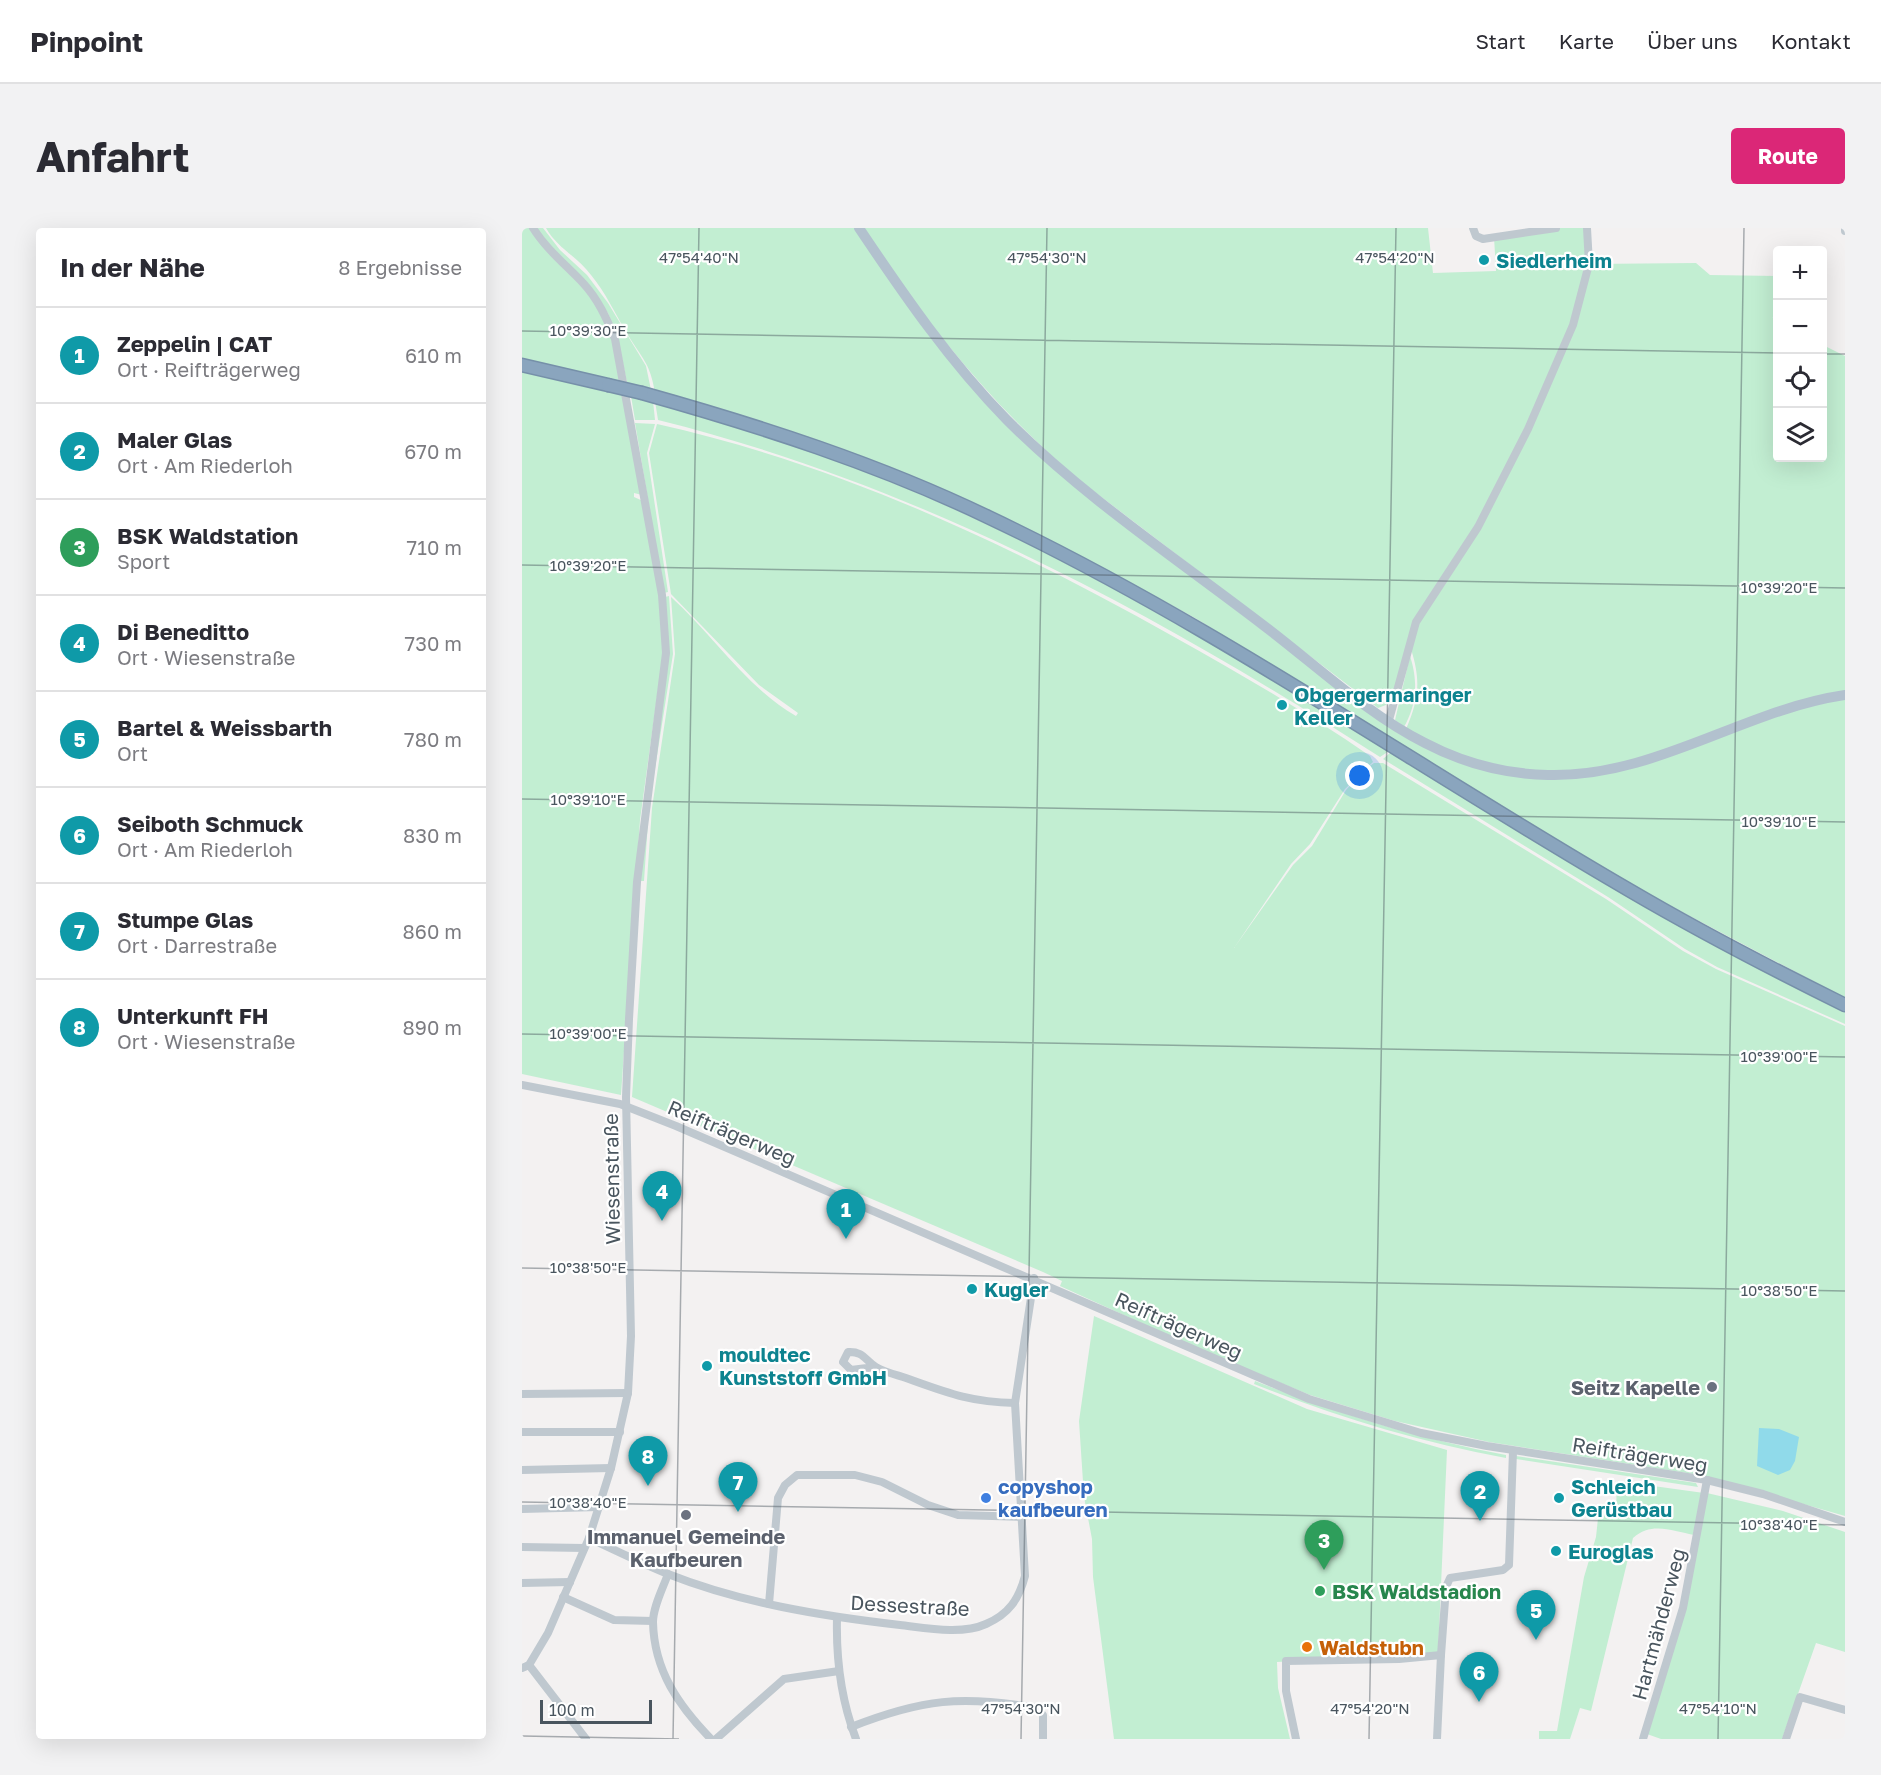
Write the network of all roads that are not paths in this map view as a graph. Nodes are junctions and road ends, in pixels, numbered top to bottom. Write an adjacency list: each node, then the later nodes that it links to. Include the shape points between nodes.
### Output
1 (533, 228): 11 (street, Wiesenstraße, via 605,314 618,347 662,595 666,653 637,882)
2 (859, 228): 8 (main road, via 965,374 1041,452)
3 (1556, 228): 5 (street, via 1484,238)
4 (1587, 228): 8 (street, via 1589,264 1573,325 1528,429 1478,527 1416,622)
5 (1474, 232)
6 (522, 365): 9 (highway, bridge, via 736,420 855,462 985,515 1238,649 1628,889)
7 (1845, 694): 8 (main road, via 1807,700 1648,760 1611,770 1565,775 1528,774 1464,760 1426,744)
8 (1389, 720)
9 (1845, 1005)
10 (522, 1085): 11 (street, Reifträgerweg)
11 (626, 1102): 12 (street, Reifträgerweg); 14 (street, Wiesenstraße, via 631,1336)
12 (1034, 1278): 16 (street, Dessestraße); 19 (street, Reifträgerweg, via 1309,1399 1421,1433)
13 (875, 1367): 16 (street, via 967,1399)
14 (628, 1393): 15 (street); 18 (street, Wiesenstraße)
15 (522, 1394)
16 (1015, 1403): 25 (street, Dessestraße)
17 (522, 1432): 18 (street)
18 (620, 1432): 20 (street, Wiesenstraße)
19 (1513, 1451): 22 (street, Reifträgerweg); 37 (street, via 1509,1565 1503,1570 1450,1578)
20 (611, 1468): 21 (street); 23 (street, Wiesenstraße)
21 (522, 1470)
22 (1707, 1480): 26 (street, Reifträgerweg); 49 (street, Hartmähderweg, via 1683,1608)
23 (599, 1508): 24 (street); 27 (street, Wiesenstraße)
24 (522, 1509)
25 (1023, 1517): 34 (street, via 958,1515 882,1482 855,1475 797,1475 784,1485 778,1498); 35 (street, Dessestraße, via 1025,1576 1021,1591 1003,1614 985,1624 962,1629)
26 (1845, 1522)
27 (589, 1538): 29 (street, Wiesenstraße); 30 (street, Dessestraße)
28 (522, 1547): 29 (street)
29 (584, 1548): 31 (street, Wiesenstraße)
30 (668, 1574): 34 (street, Dessestraße); 36 (street)
31 (570, 1582): 32 (street); 33 (street, Wiesenstraße)
32 (522, 1583)
33 (563, 1597): 36 (street, via 614,1620); 38 (street, Wiesenstraße, via 548,1633)
34 (769, 1604): 35 (street, Dessestraße)
35 (837, 1618): 39 (street)
36 (653, 1621): 43 (street, via 659,1658 673,1696)
37 (1441, 1655): 47 (street, via 1286,1661 1286,1691); 48 (street)
38 (525, 1667): 42 (street)
39 (839, 1671): 41 (street); 44 (street, via 784,1679)
40 (1845, 1710): 50 (street, via 1800,1697)
41 (851, 1727): 45 (street); 46 (street, via 921,1703 979,1701 1037,1708 1043,1714)
42 (586, 1739)
43 (711, 1739)
44 (716, 1739)
45 (856, 1739)
46 (1043, 1739)
47 (1296, 1739)
48 (1437, 1739)
49 (1643, 1739)
50 (1786, 1739)

